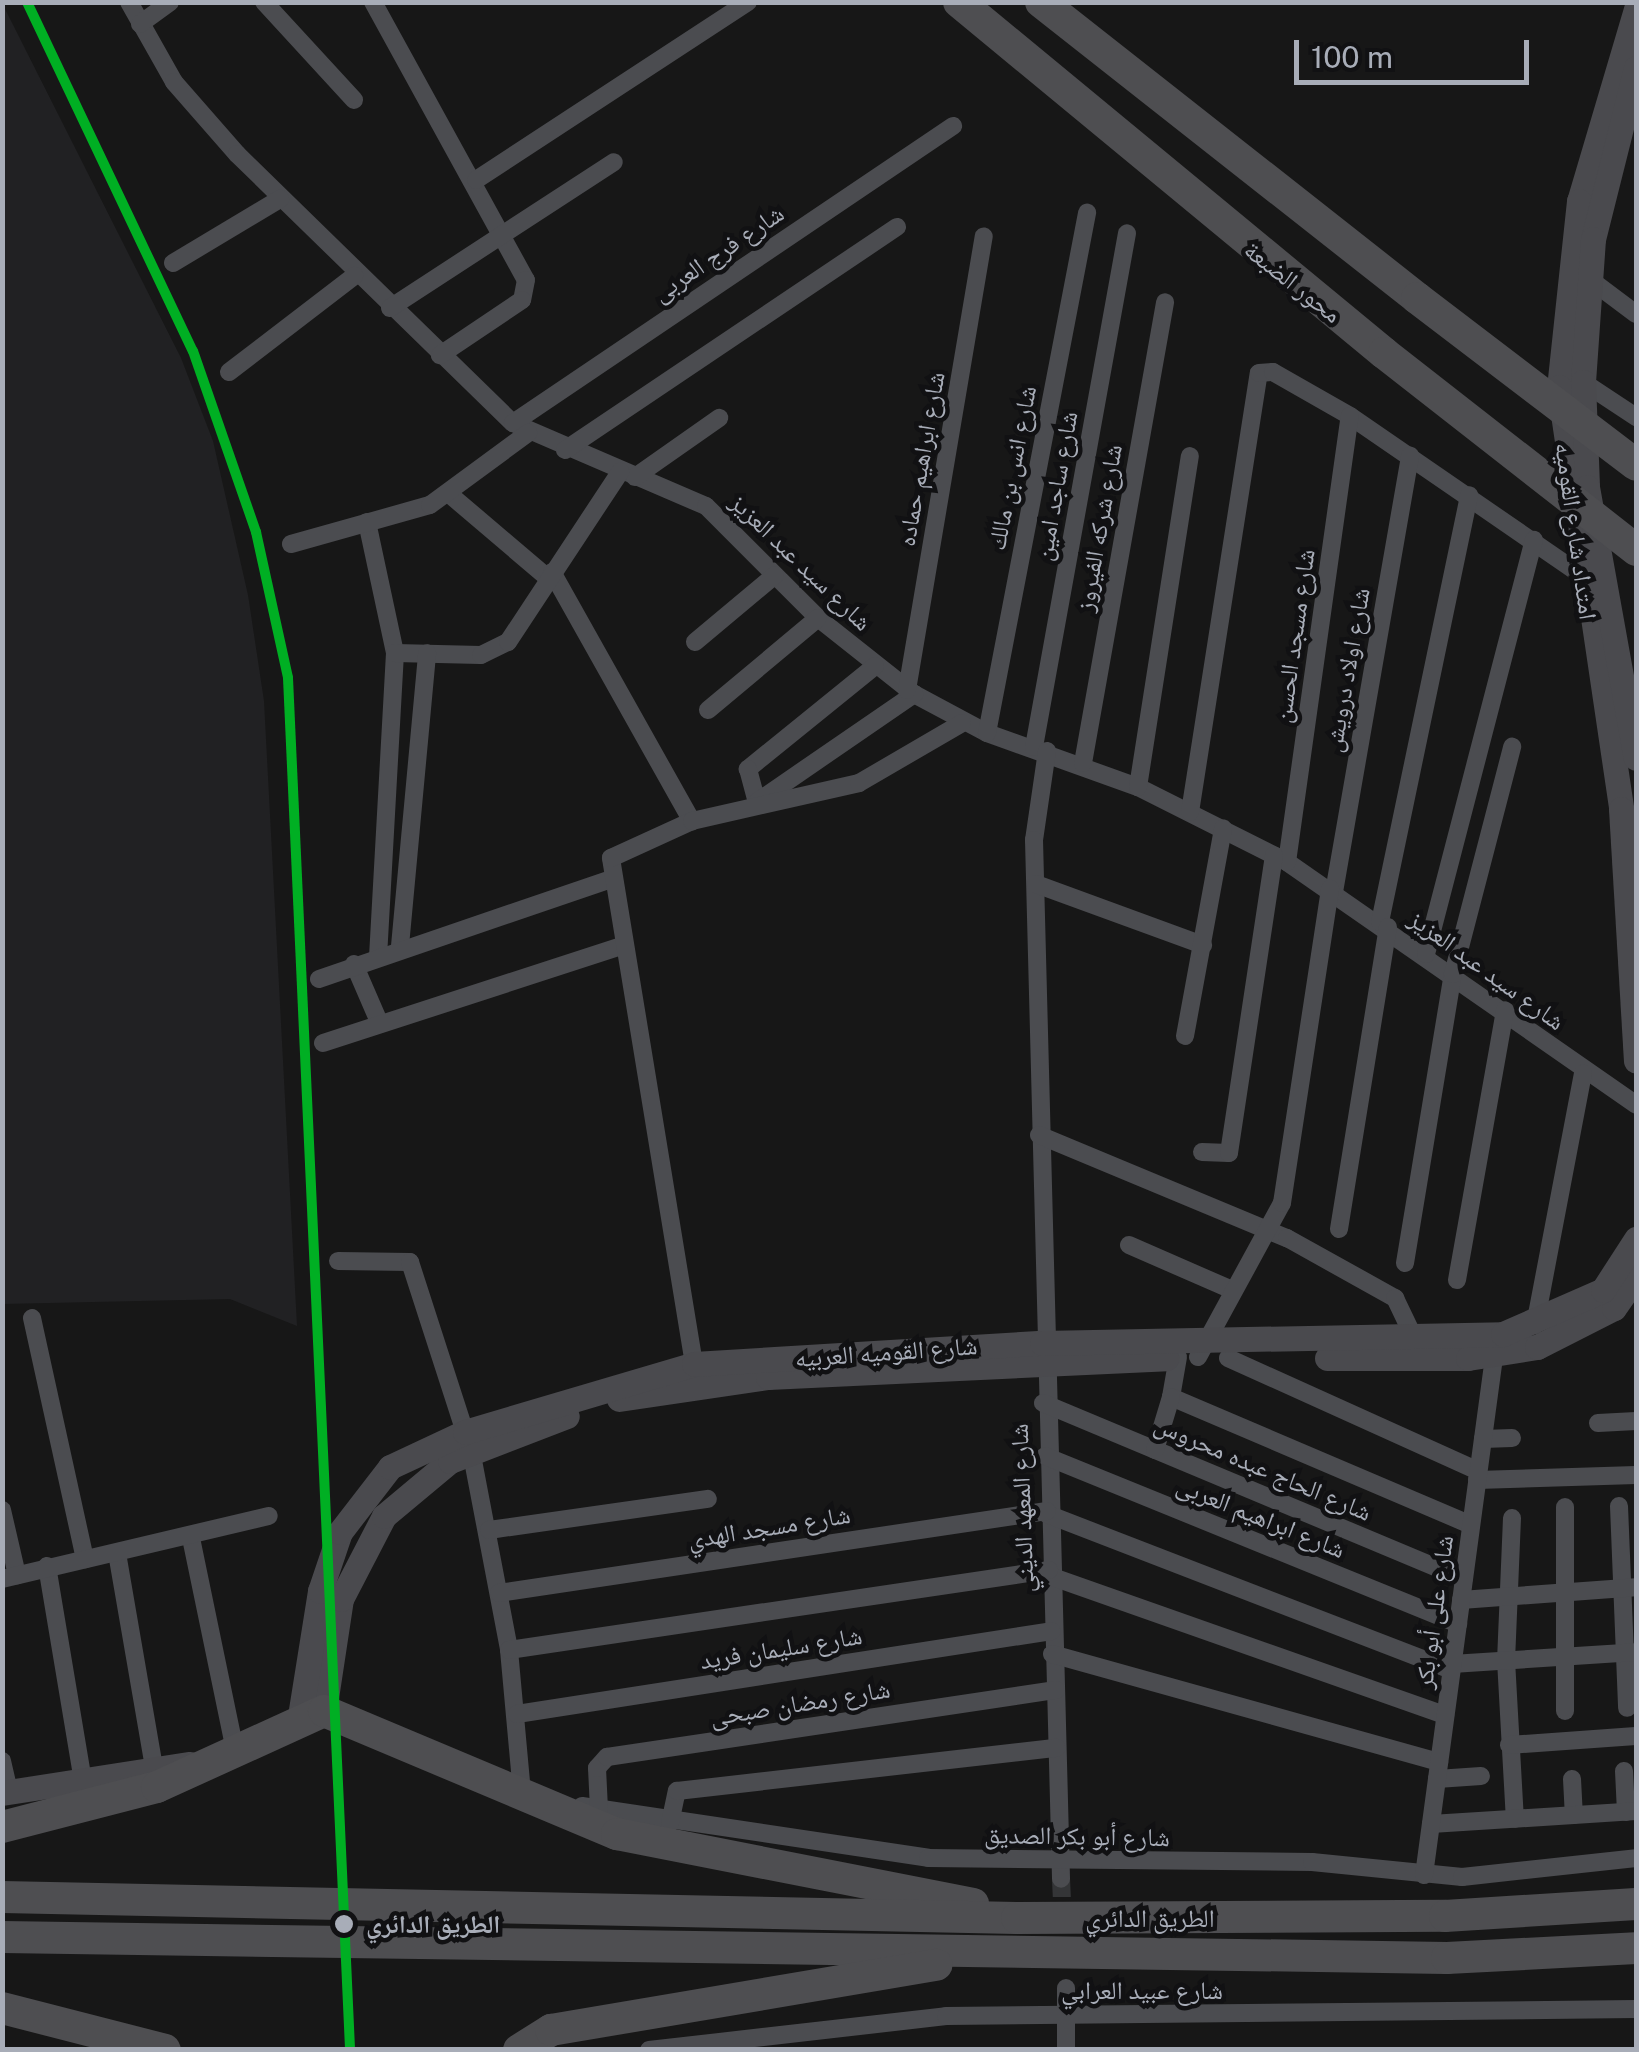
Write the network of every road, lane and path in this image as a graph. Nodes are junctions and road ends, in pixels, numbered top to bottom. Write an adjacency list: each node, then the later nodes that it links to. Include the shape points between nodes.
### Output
1 (130, 2): 9 (street, شارع سيد عبد العزيز)
2 (170, 2): 9 (street)
3 (264, 2): 11 (street)
4 (372, 2): 14 (street)
5 (748, 2): 14 (street)
6 (959, 2): 44 (highway, محور الضبعة, bridge)
7 (1041, 2): 37 (highway, bridge)
8 (1636, 8): 45 (street, امتداد شارع القوميه, via 1586,166 1563,325 1562,448)
9 (140, 24): 15 (street, شارع سيد عبد العزيز, via 174,82)
10 (1636, 68): 23 (street, امتداد شارع القوميه)
11 (354, 100)
12 (953, 126): 33 (street, شارع فرج العربى)
13 (614, 162): 18 (street)
14 (476, 180): 18 (street)
15 (280, 199): 21 (street); 22 (street, شارع سيد عبد العزيز)
16 (1087, 214): 57 (street, شارع انس بن مالك)
17 (897, 227): 34 (street)
18 (502, 230): 25 (street); 27 (street, via 526,294)
19 (1126, 233): 59 (street, شارع ساجد امين)
20 (984, 236): 54 (street, شارع ابراهيم حماده)
21 (173, 264)
22 (354, 276): 25 (street, شارع سيد عبد العزيز); 28 (street)
23 (1588, 278): 26 (street); 29 (street, امتداد شارع القوميه)
24 (1165, 302): 61 (street, شارع شركه الفيروز)
25 (390, 308): 27 (street, شارع سيد عبد العزيز)
26 (1636, 314)
27 (440, 355): 33 (street, شارع سيد عبد العزيز)
28 (229, 372)
29 (1582, 382): 32 (street); 48 (street, امتداد شارع القوميه)
30 (1350, 416): 36 (street); 64 (street, via 1273,372 1256,379); 67 (street, شارع مسجد الحسن)
31 (719, 418): 38 (street)
32 (1636, 418)
33 (520, 428): 34 (street, شارع سيد عبد العزيز); 39 (street, شارع فرج العربى)
34 (565, 450): 38 (street, شارع سيد عبد العزيز)
35 (1190, 456): 62 (street)
36 (1410, 456): 40 (street); 70 (street, شارع اولاد درويش)
37 (1636, 465)
38 (627, 474): 46 (street); 47 (street, شارع سيد عبد العزيز, via 706,506)
39 (448, 493): 41 (street, شارع فرج العربى, via 411,514); 46 (street)
40 (1469, 495): 42 (street); 71 (street)
41 (367, 522): 43 (street, شارع فرج العربى); 51 (street)
42 (1534, 540): 45 (street); 76 (street)
43 (291, 544)
44 (1636, 550)
45 (1581, 574): 48 (street); 84 (street, امتداد شارع القوميه, via 1620,809)
46 (550, 575): 52 (street, via 494,652); 65 (street)
47 (775, 575): 49 (street, شارع سيد عبد العزيز); 50 (street)
48 (1604, 591): 60 (street, امتداد شارع القوميه)
49 (818, 618): 53 (street, شارع سيد عبد العزيز); 55 (street)
50 (695, 642)
51 (395, 653): 52 (street); 75 (street)
52 (427, 653): 73 (street)
53 (875, 666): 54 (street, شارع سيد عبد العزيز); 63 (street, via 748,769)
54 (911, 692): 56 (street, شارع سيد عبد العزيز); 63 (street)
55 (708, 710)
56 (962, 722): 57 (street, شارع سيد عبد العزيز); 63 (street, via 859,784)
57 (987, 733): 59 (street, شارع سيد عبد العزيز)
58 (1512, 747): 78 (street)
59 (1041, 749): 61 (street, شارع سيد عبد العزيز); 69 (street, شارع المعهد الديني)
60 (1636, 758)
61 (1083, 763): 62 (street, شارع سيد عبد العزيز)
62 (1138, 787): 64 (street, شارع سيد عبد العزيز)
63 (757, 802): 65 (street)
64 (1190, 812): 66 (street, شارع سيد عبد العزيز)
65 (692, 821): 68 (street, via 616,850)
66 (1223, 828): 67 (street, شارع سيد عبد العزيز); 72 (street)
67 (1280, 859): 70 (street, شارع سيد عبد العزيز); 88 (street, شارع مسجد الحسن, via 1229,1153)
68 (611, 879): 73 (street); 74 (street)
69 (1036, 884): 72 (street); 87 (street, شارع المعهد الديني)
70 (1332, 891): 71 (street, شارع سيد عبد العزيز); 90 (street, شارع اولاد درويش, via 1282,1203)
71 (1384, 924): 76 (street, شارع سيد عبد العزيز); 89 (street)
72 (1204, 945): 82 (street)
73 (400, 946): 75 (street)
74 (621, 946): 81 (street); 105 (street)
75 (378, 954): 77 (street)
76 (1426, 954): 78 (street, شارع سيد عبد العزيز)
77 (354, 964): 79 (street); 81 (street)
78 (1453, 974): 80 (street, شارع سيد عبد العزيز); 94 (street)
79 (319, 979)
80 (1506, 1010): 85 (street, شارع سيد عبد العزيز); 96 (street)
81 (380, 1024): 83 (street)
82 (1185, 1036)
83 (323, 1042)
84 (1636, 1060)
85 (1583, 1074): 86 (street, شارع سيد عبد العزيز); 99 (street)
86 (1636, 1105)
87 (1039, 1135): 90 (street); 102 (street, شارع المعهد الديني)
88 (1202, 1152)
89 (1339, 1230)
90 (1262, 1232): 97 (street, شارع اولاد درويش); 100 (street, via 1394,1298)
91 (1636, 1242): 99 (street, شارع القوميه العربيه, via 1602,1290)
92 (1129, 1246): 97 (street)
93 (338, 1261): 112 (street, via 410,1262)
94 (1405, 1263)
95 (1636, 1277): 103 (street, شارع القوميه العربيه, via 1590,1323)
96 (1457, 1280)
97 (1232, 1290): 101 (street, شارع اولاد درويش)
98 (32, 1318): 128 (street)
99 (1534, 1325): 100 (street, شارع القوميه العربيه)
100 (1415, 1340): 101 (street, شارع القوميه العربيه)
101 (1194, 1352): 102 (street, شارع القوميه العربيه); 104 (street, شارع القوميه العربيه); 106 (street, شارع اولاد درويش)
102 (1042, 1353): 105 (street, شارع القوميه العربيه); 107 (street, شارع المعهد الديني); 112 (street, شارع القوميه العربيه, via 679,1386)
103 (1494, 1357): 104 (street, شارع القوميه العربيه); 111 (street, شارع على أبو بكر)
104 (1228, 1358): 116 (street)
105 (694, 1364): 112 (street, شارع القوميه العربيه)
106 (1171, 1397): 113 (street, شارع اولاد درويش); 124 (street)
107 (1042, 1403): 113 (street, شارع الحاج عبده محروس); 114 (street, شارع المعهد الديني)
108 (1636, 1420): 109 (street)
109 (1598, 1423)
110 (1512, 1438): 111 (street)
111 (1483, 1439): 116 (street, شارع على أبو بكر)
112 (468, 1441): 125 (street); 149 (street, شارع القوميه العربيه, via 406,1493 366,1541 341,1600)
113 (1155, 1450): 132 (street, شارع الحاج عبده محروس)
114 (1045, 1456): 121 (street, شارع المعهد الديني); 138 (street, شارع ابراهيم العربى)
115 (1636, 1475): 116 (street)
116 (1478, 1476): 124 (street, شارع على أبو بكر)
117 (708, 1500): 125 (street)
118 (1619, 1506): 133 (street)
119 (1565, 1507): 134 (street)
120 (2, 1510): 131 (street)
121 (1047, 1513): 130 (street, شارع المعهد الديني); 135 (street, شارع مسجد الهدي); 145 (street)
122 (269, 1516): 126 (street)
123 (1512, 1518): 136 (street)
124 (1471, 1525): 132 (street, شارع على أبو بكر)
125 (488, 1530): 135 (street)
126 (191, 1538): 127 (street); 154 (street)
127 (117, 1553): 128 (street); 160 (street)
128 (84, 1559): 129 (street)
129 (47, 1566): 131 (street); 162 (street)
130 (1050, 1573): 139 (street, شارع المعهد الديني); 140 (street); 151 (street)
131 (10, 1577)
132 (1464, 1579): 137 (street, شارع على أبو بكر)
133 (1630, 1587): 134 (street); 141 (street)
134 (1565, 1592): 136 (street); 143 (street)
135 (499, 1593): 140 (street)
136 (1509, 1596): 137 (street); 144 (street)
137 (1461, 1600): 138 (street, شارع على أبو بكر)
138 (1458, 1624): 145 (street, شارع على أبو بكر)
139 (1052, 1631): 142 (street, شارع المعهد الديني); 150 (street, شارع سليمان فريد)
140 (509, 1650): 150 (street)
141 (1631, 1653): 143 (street); 147 (street)
142 (1052, 1654): 146 (street, شارع المعهد الديني); 157 (street)
143 (1564, 1657): 144 (street); 148 (street)
144 (1506, 1660): 145 (street); 153 (street)
145 (1452, 1667): 151 (street, شارع على أبو بكر)
146 (1056, 1690): 155 (street, شارع المعهد الديني); 165 (street, شارع رمضان صبحى, via 607,1758 597,1768)
147 (1627, 1708)
148 (1564, 1711)
149 (312, 1714): 154 (highway); 164 (highway)
150 (517, 1714): 164 (street)
151 (1445, 1716): 157 (street, شارع على أبو بكر)
152 (1636, 1736): 153 (street)
153 (1509, 1744): 168 (street)
154 (234, 1746): 160 (highway)
155 (1057, 1748): 169 (street, via 677,1792); 173 (street, شارع المعهد الديني)
156 (2, 1761): 163 (street)
157 (1438, 1770): 159 (street); 170 (street, شارع على أبو بكر)
158 (1624, 1770): 166 (street)
159 (1480, 1776)
160 (156, 1778): 162 (street); 171 (highway)
161 (1572, 1779): 167 (street)
162 (84, 1780): 163 (street)
163 (6, 1793)
164 (521, 1794): 165 (street, شارع أبو بكر الصديق); 177 (highway, via 617,1834 914,1889)
165 (599, 1810): 169 (street, شارع أبو بكر الصديق)
166 (1631, 1812): 167 (street)
167 (1574, 1815): 168 (street)
168 (1516, 1819): 170 (street)
169 (670, 1824): 173 (street, شارع أبو بكر الصديق)
170 (1431, 1824): 174 (street, شارع على أبو بكر)
171 (2, 1827)
172 (1636, 1858): 174 (street, شارع أبو بكر الصديق)
173 (1060, 1870): 174 (street, شارع أبو بكر الصديق, via 1312,1862)
174 (1424, 1875)
175 (2, 1897): 177 (highway, الطريق الدائري)
176 (1632, 1902): 177 (highway, الطريق الدائري, via 1445,1916)
177 (1017, 1918)
178 (2, 1937): 180 (highway, الطريق الدائري)
179 (1636, 1948): 180 (highway, الطريق الدائري, via 1447,1958)
180 (1038, 1950): 186 (highway, via 551,2030)
181 (1066, 1988): 184 (street)
182 (2, 2008): 185 (highway)
183 (1636, 2009): 184 (street, شارع عبيد العرابي)
184 (1067, 2014): 187 (street, شارع عبيد العرابي, via 946,2016); 188 (street)
185 (165, 2050)
186 (518, 2050)
187 (649, 2050)
188 (1066, 2050)

